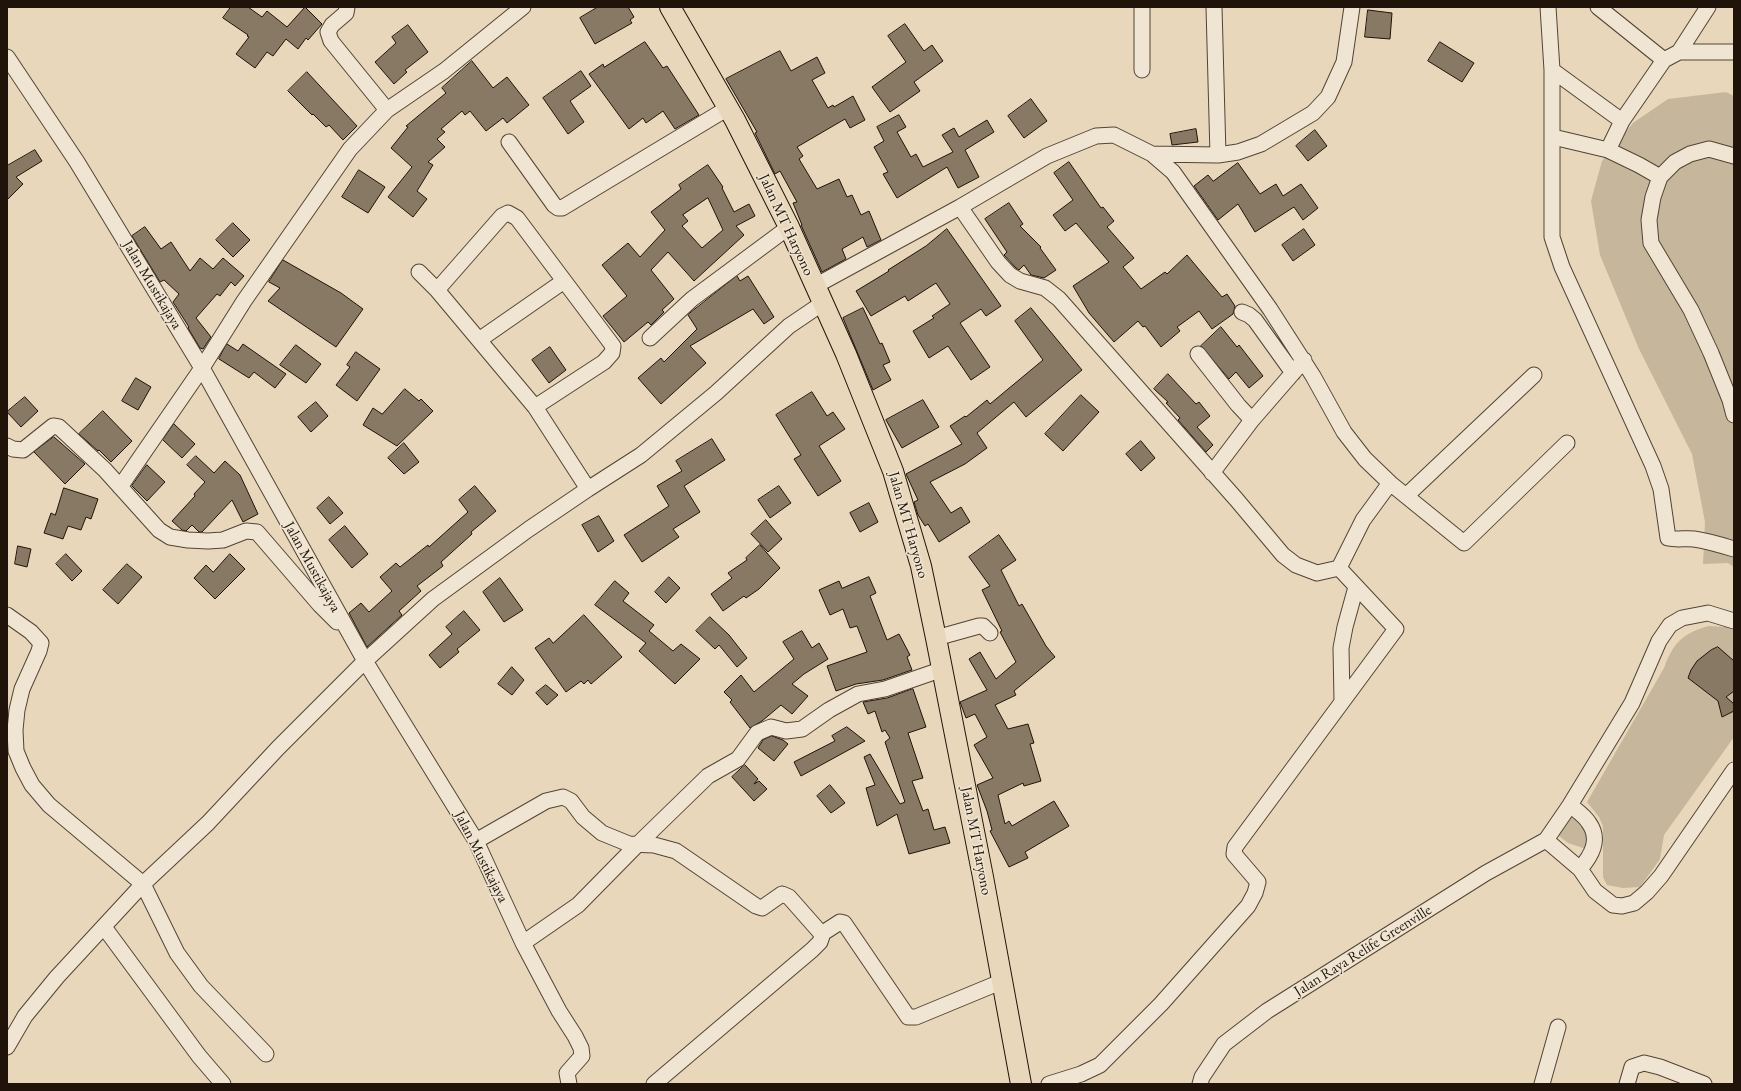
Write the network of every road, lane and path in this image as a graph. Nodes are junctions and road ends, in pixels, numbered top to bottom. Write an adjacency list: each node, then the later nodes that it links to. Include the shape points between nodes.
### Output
1 (347, 7): 17 (street, via 346,13 328,32 331,41)
2 (523, 7): 17 (street, via 444,71)
3 (670, 7): 16 (main road, Jalan MT Haryono)
4 (1142, 7): 14 (street)
5 (1214, 7): 23 (street)
6 (1352, 7): 23 (street, via 1344,62 1328,97 1313,113 1261,144 1238,152)
7 (1548, 7): 15 (street)
8 (1708, 7): 10 (street)
9 (1604, 8): 13 (street)
10 (1679, 52): 11 (street); 13 (street)
11 (1734, 52)
12 (7, 57): 37 (street, Jalan Mustikajaya, via 77,162)
13 (1664, 60): 18 (street)
14 (1142, 70)
15 (1552, 70): 18 (street); 19 (street)
16 (728, 108): 20 (street, via 562,208 554,205); 27 (main road, Jalan MT Haryono)
17 (387, 110): 37 (street, via 350,149 244,301)
18 (1622, 121): 21 (street)
19 (1553, 137): 21 (street); 50 (street, via 1552,237 1577,302 1653,466 1661,489 1668,538 1712,542)
20 (509, 142)
21 (1608, 150): 25 (street)
22 (1152, 154): 23 (street); 26 (street, via 1114,136 1096,136 1047,156); 36 (street, via 1173,172)
23 (1218, 155)
24 (1734, 156): 25 (street, via 1708,149 1690,154 1675,162)
25 (1660, 177): 41 (street, via 1653,196 1649,220 1651,243 1691,310 1711,353)
26 (960, 207): 31 (street); 45 (street, via 1010,275 1020,281 1045,288 1059,299)
27 (789, 227): 31 (main road, Jalan MT Haryono); 33 (street, via 692,299)
28 (419, 272): 30 (street)
29 (564, 280): 30 (street, via 517,218 508,213 502,216); 34 (street); 40 (street, via 613,346 612,353 604,362)
30 (437, 290): 34 (street)
31 (819, 294): 48 (street, via 790,326 716,393 641,455); 57 (main road, Jalan MT Haryono, via 893,472 921,566)
32 (1242, 312): 38 (street, via 1254,320)
33 (650, 338)
34 (479, 340): 40 (street)
35 (1198, 354): 42 (street)
36 (1304, 360): 38 (street); 46 (street, via 1344,432 1365,459)
37 (202, 368): 47 (street); 56 (street, Jalan Mustikajaya)
38 (1293, 373): 42 (street)
39 (1534, 375): 49 (street)
40 (535, 407): 48 (street)
41 (1734, 415)
42 (1252, 420): 45 (street)
43 (1567, 443): 49 (street, via 1464,543)
44 (7, 446): 47 (street, via 23,450 53,426 59,427)
45 (1212, 473): 51 (street, via 1283,555 1296,565 1316,573)
46 (1390, 483): 49 (street); 51 (street, via 1363,520)
47 (120, 486): 56 (street, via 159,530 170,537 223,540 246,531 257,532)
48 (588, 488): 58 (street, via 433,599)
49 (1406, 496)
50 (1734, 549)
51 (1340, 568): 52 (street)
52 (1356, 588): 60 (street, via 1341,648); 60 (street, via 1396,629)
53 (7, 615): 67 (street, via 31,632 41,643 22,689 17,710 16,751 22,768 49,805)
54 (1734, 621): 62 (street, Jalan Raya Relife Greenville, via 1708,613 1682,618 1670,625 1659,641 1632,703)
55 (990, 633): 57 (street, via 983,626 979,626)
56 (350, 636): 58 (street, Jalan Mustikajaya)
57 (936, 638): 59 (main road, Jalan MT Haryono)
58 (365, 661): 64 (street, Jalan Mustikajaya); 67 (street, via 208,823)
59 (943, 669): 65 (street, via 886,689 858,694 802,729 786,731 771,727 757,733 738,759 708,776); 71 (main road, Jalan MT Haryono)
60 (1342, 700): 80 (street, via 1235,847 1234,854 1258,882 1248,906 1161,1004 1100,1065)
61 (1734, 770): 66 (street, via 1661,876 1634,903 1613,905 1595,891)
62 (1570, 805): 63 (street, Jalan Raya Relife Greenville); 66 (street, via 1589,823 1594,834 1594,850)
63 (1546, 840): 66 (street); 75 (street, Jalan Raya Relife Greenville, via 1486,873 1267,1011 1224,1044)
64 (476, 841): 65 (street, via 546,801 563,797 571,801 583,817 602,833 630,844); 70 (street, Jalan Mustikajaya)
65 (637, 844): 69 (street, via 654,845 676,851 756,906 762,908 782,894 789,897 814,927); 70 (street, via 578,905)
66 (1580, 869)
67 (143, 884): 68 (street); 74 (street, via 177,953 201,986)
68 (104, 927): 73 (street, via 25,1016); 76 (street)
69 (823, 933): 71 (street, via 835,924 844,923 908,1017 916,1017); 78 (street, via 820,942 812,950)
70 (523, 942): 77 (street, Jalan Mustikajaya, via 581,1048 582,1056 567,1073)
71 (1003, 981): 79 (main road, Jalan MT Haryono)
72 (1558, 1027): 81 (street)
73 (7, 1047)
74 (266, 1054)
75 (1204, 1080)
76 (222, 1084)
77 (569, 1084)
78 (654, 1084)
79 (1021, 1084)
80 (1049, 1084)
81 (1542, 1084)
82 (1626, 1084): 83 (street, via 1632,1067 1644,1063)
83 (1704, 1084)

